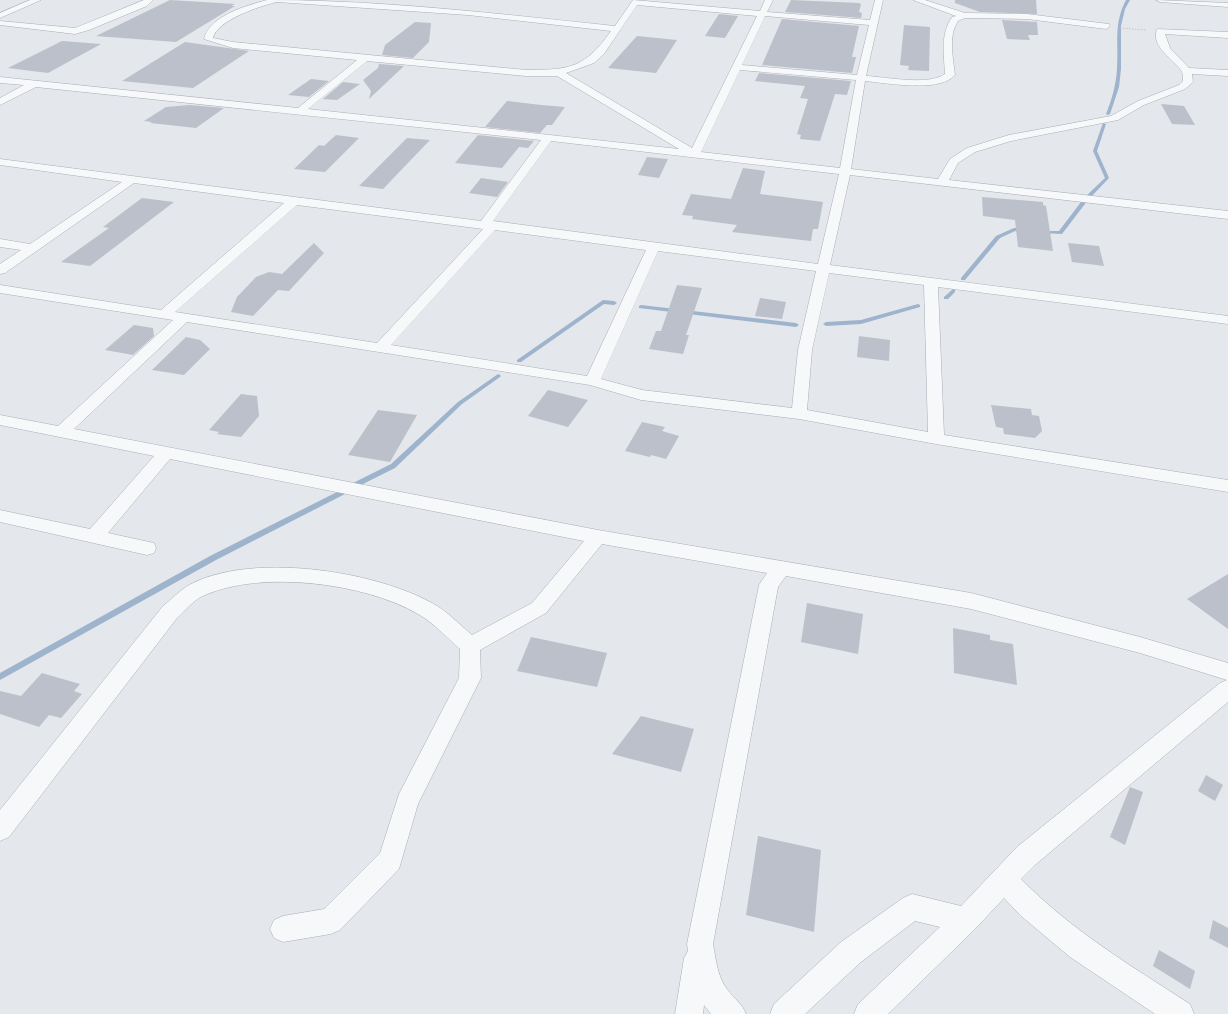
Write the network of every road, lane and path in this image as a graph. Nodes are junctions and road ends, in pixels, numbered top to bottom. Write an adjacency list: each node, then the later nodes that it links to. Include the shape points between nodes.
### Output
1 (37, 0): 12 (street)
2 (149, 0): 13 (street, via 75,31)
3 (769, 0): 10 (street)
4 (879, 0): 14 (street)
5 (917, 0): 11 (street)
6 (1160, 0): 9 (street)
7 (637, 2): 10 (street); 16 (street)
8 (358, 3): 16 (street); 19 (street, via 277,0 265,2 215,27 210,31 208,39 233,45)
9 (1228, 5)
10 (764, 14): 14 (street); 20 (street)
11 (962, 15): 15 (street, via 1004,15); 24 (street, via 953,22 949,33 948,78 929,82)
12 (0, 16)
13 (0, 23)
14 (875, 23): 24 (street)
15 (1106, 26): 17 (path)
16 (616, 29): 22 (street, via 597,57)
17 (1160, 31): 18 (street); 21 (street, via 1167,53)
18 (1228, 35)
19 (366, 57): 22 (street, via 532,73); 28 (street)
20 (737, 67): 24 (street); 30 (street)
21 (1187, 71): 23 (street); 34 (street, via 1188,82 1182,87 1141,103 1114,118 1008,138 971,150 954,161)
22 (559, 73): 30 (street)
23 (1228, 73)
24 (861, 79): 32 (street)
25 (0, 80): 26 (street)
26 (36, 84): 27 (street); 28 (street)
27 (0, 102)
28 (300, 111): 29 (street)
29 (548, 138): 30 (street); 37 (street)
30 (694, 154): 32 (street)
31 (0, 162): 33 (street)
32 (845, 172): 34 (street); 41 (street)
33 (133, 179): 35 (street); 40 (street)
34 (941, 182): 36 (street)
35 (294, 201): 37 (street); 45 (street)
36 (1228, 215)
37 (489, 225): 39 (street); 48 (street)
38 (0, 243): 40 (street)
39 (654, 246): 41 (street); 49 (street)
40 (33, 248): 42 (street)
41 (824, 268): 43 (street); 50 (street, via 805,350)
42 (0, 270)
43 (931, 281): 47 (street); 53 (street)
44 (0, 289): 45 (street)
45 (164, 314): 46 (street)
46 (185, 318): 48 (street); 52 (street)
47 (1228, 320)
48 (380, 348): 49 (street)
49 (592, 381): 50 (street, via 641,394)
50 (800, 414): 53 (street)
51 (0, 420): 52 (street)
52 (60, 432): 54 (street)
53 (936, 439): 55 (street)
54 (166, 453): 57 (street); 58 (street)
55 (1228, 486)
56 (0, 516): 57 (street)
57 (94, 537): 59 (street)
58 (598, 537): 60 (street); 61 (street, via 539,608)
59 (147, 548)
60 (781, 569): 62 (street, via 971,601 1140,644); 68 (street, via 769,585)
61 (470, 646): 64 (street, via 431,612 398,596 314,575 268,573 231,579 197,589 170,612); 67 (street, via 470,678 407,802 390,860 331,921)
62 (1228, 672)
63 (1228, 689): 65 (street, via 1026,856)
64 (0, 829)
65 (1004, 880): 66 (street); 73 (street, via 1030,907 1079,948)
66 (966, 920): 71 (street, via 912,907 851,952); 72 (street)
67 (283, 929)
68 (700, 944): 69 (street); 70 (street, via 705,976 721,1007)
69 (689, 1014)
70 (732, 1014)
71 (784, 1014)
72 (868, 1014)
73 (1180, 1014)

